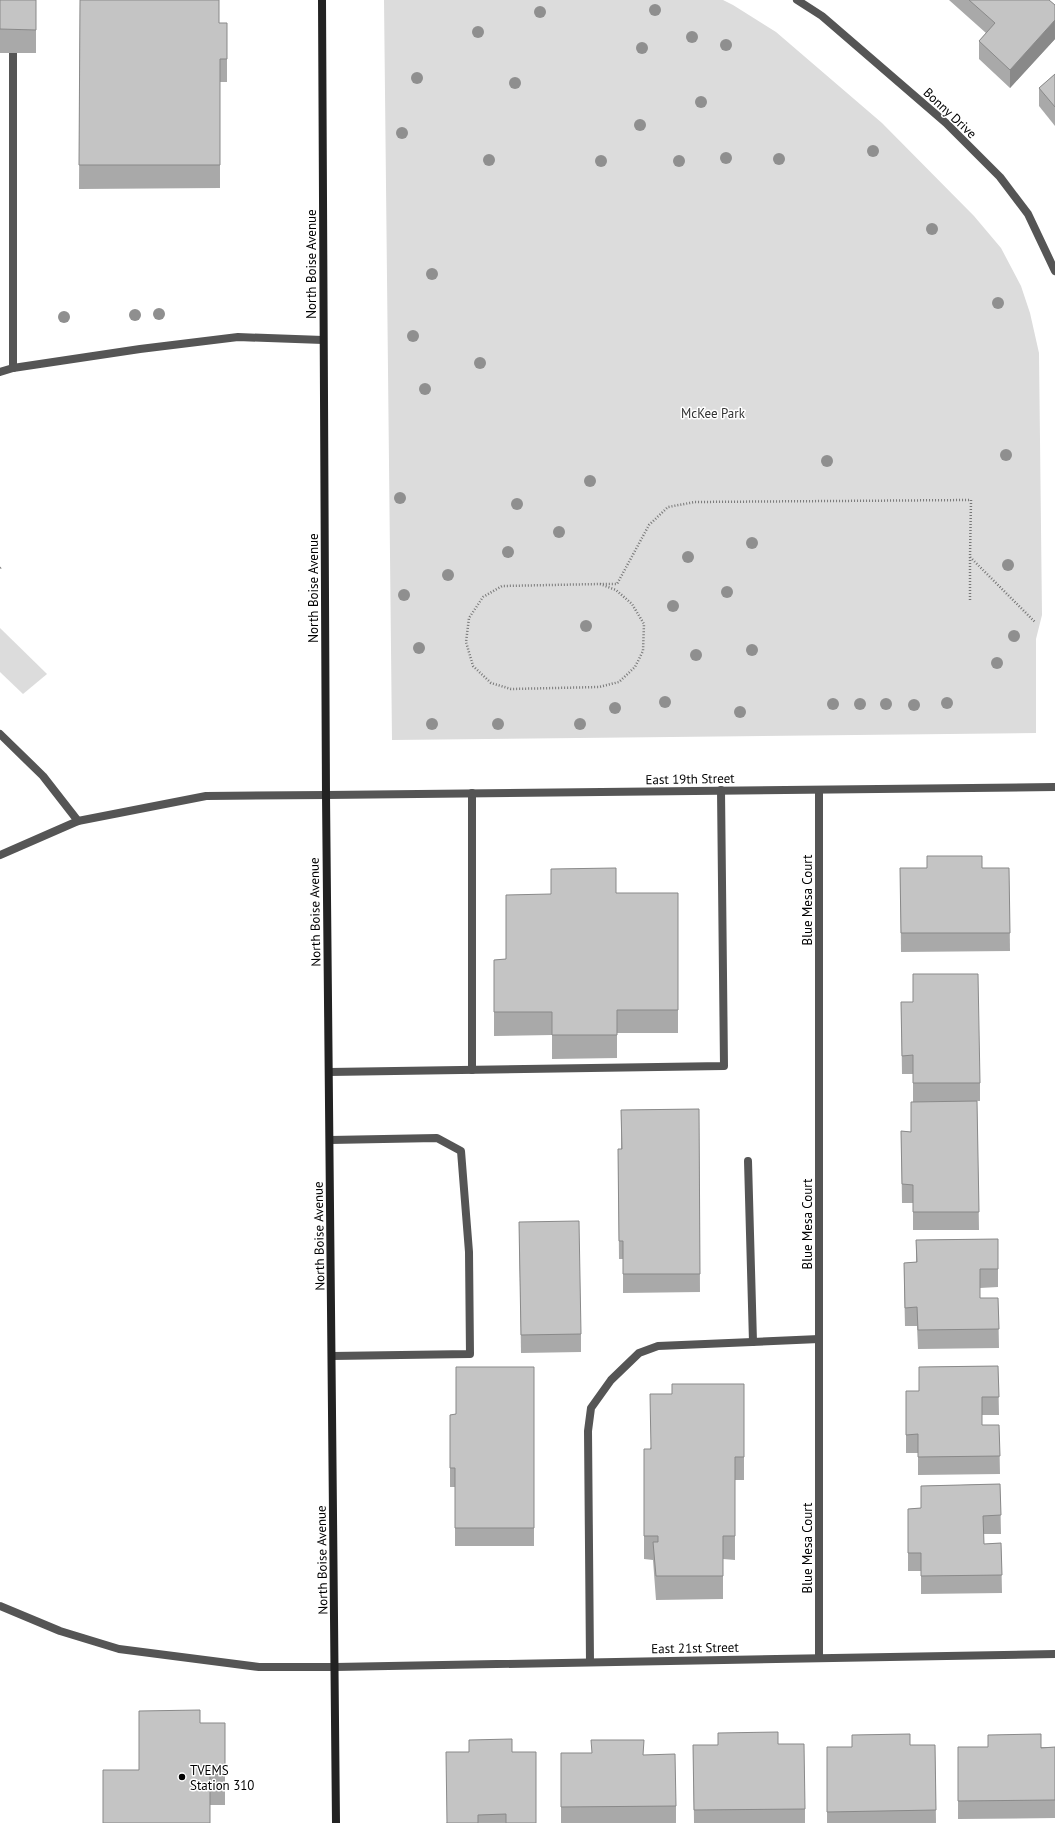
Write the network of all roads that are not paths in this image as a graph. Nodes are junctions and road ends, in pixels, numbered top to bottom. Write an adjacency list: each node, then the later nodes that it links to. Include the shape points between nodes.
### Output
1 (322, 0): 5 (street, North Boise Avenue)
2 (797, 0): 4 (street, Bonny Drive, via 822,16 946,123 1000,176 1028,214)
3 (13, 53): 6 (street)
4 (1055, 271)
5 (323, 340): 6 (street, via 238,337); 13 (street, North Boise Avenue)
6 (13, 368): 7 (street)
7 (0, 372)
8 (0, 734): 14 (street, via 42,776)
9 (1055, 786): 11 (street, East 19th Street)
10 (721, 790): 11 (street, East 19th Street); 12 (street, East 19th Street); 16 (street, via 724,1066)
11 (819, 790): 20 (street, Blue Mesa Court)
12 (472, 793): 13 (street, East 19th Street); 16 (street)
13 (326, 795): 14 (street, East 19th Street, via 206,796); 17 (street, North Boise Avenue)
14 (78, 821): 15 (street, East 19th Street)
15 (0, 855)
16 (472, 1070): 17 (street)
17 (329, 1072): 18 (street, North Boise Avenue)
18 (330, 1140): 22 (street, North Boise Avenue); 22 (street, via 437,1138 461,1151 469,1252 470,1354)
19 (748, 1161): 21 (street)
20 (819, 1339): 21 (street); 25 (street, Blue Mesa Court)
21 (753, 1342): 26 (street, via 658,1346 639,1353 611,1380 591,1408 588,1431)
22 (332, 1356): 27 (street, North Boise Avenue)
23 (0, 1606): 27 (street, East 21st Street, via 60,1631 119,1649 259,1668)
24 (1055, 1654): 25 (street, East 21st Street)
25 (819, 1658): 26 (street, East 21st Street)
26 (590, 1662): 27 (street, East 21st Street)
27 (336, 1667): 28 (street, North Boise Avenue)
28 (336, 1823)

